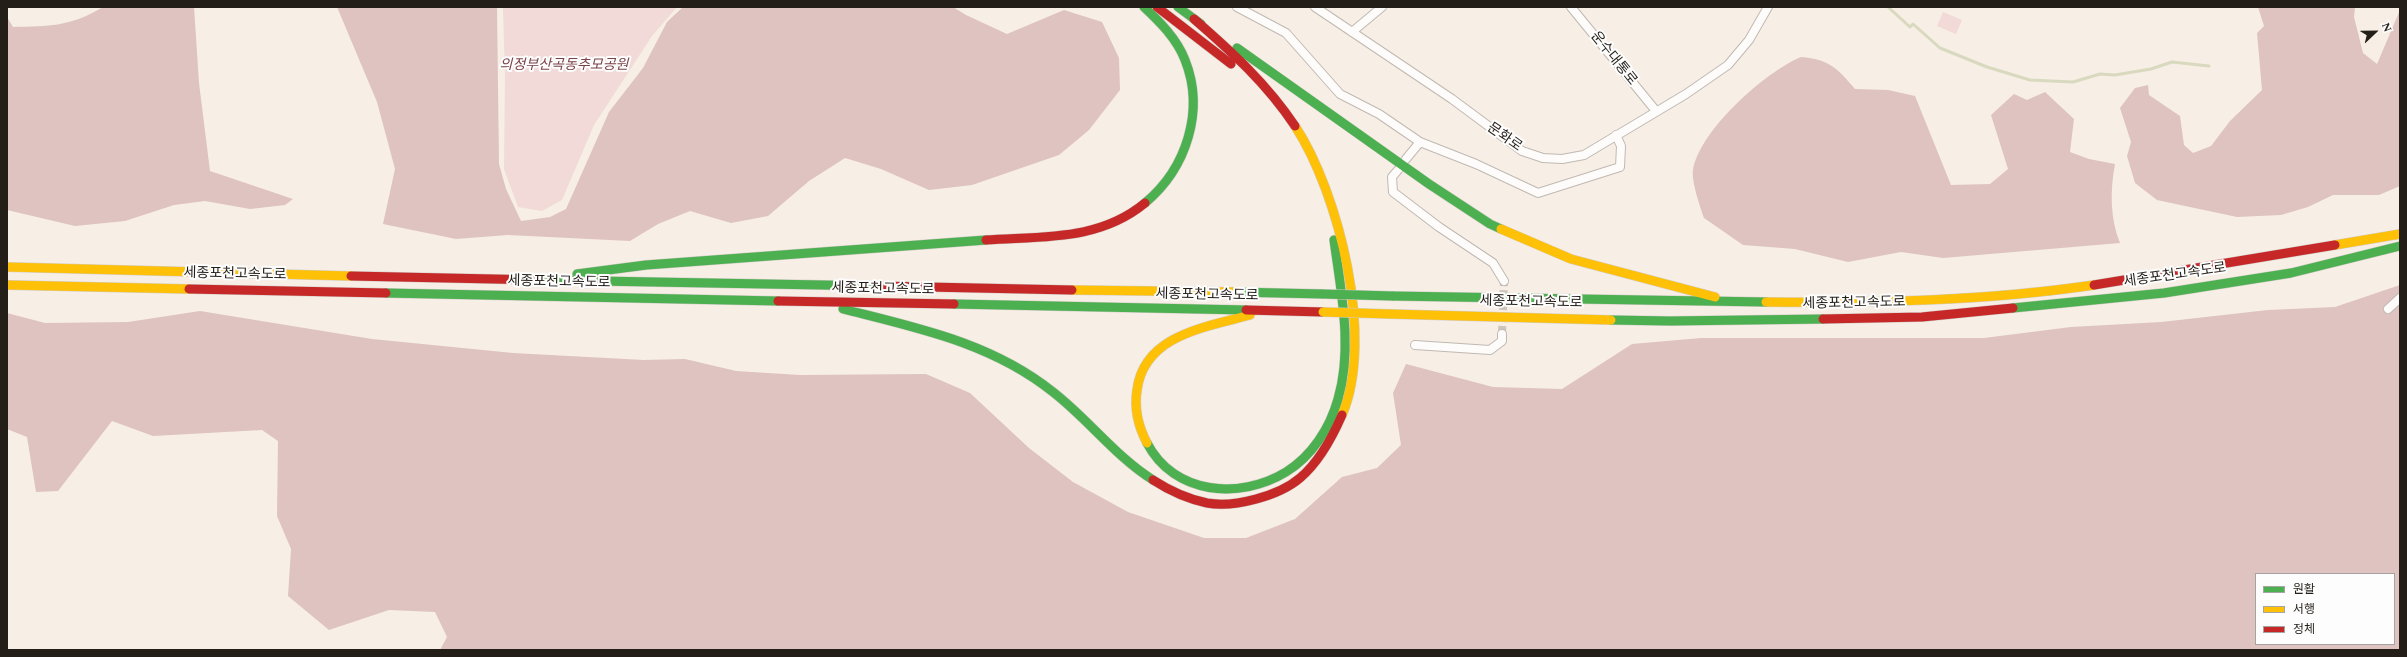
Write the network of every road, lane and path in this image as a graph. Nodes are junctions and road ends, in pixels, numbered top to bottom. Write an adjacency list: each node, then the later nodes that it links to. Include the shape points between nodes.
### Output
1 (1144, 7): 19 (highway, via 1174,40 1186,60 1194,90 1194,116 1188,145 1165,183 1143,205 1111,225 1079,233 646,265)
2 (1157, 7): 26 (highway, via 1233,65 1267,100 1286,131 1318,190 1334,240 1346,335 1338,400 1315,447 1295,467 1250,489 1218,490 1190,484 1172,474 1156,460 1144,440 1136,409 1137,381 1150,356 1181,335)
3 (1178, 7): 9 (highway)
4 (1237, 7): 13 (street, via 1286,33 1340,94 1378,114)
5 (1315, 7): 10 (street, 문화로)
6 (1382, 7): 10 (street)
7 (1571, 7): 11 (street, 운수대통로)
8 (1768, 7): 11 (street, 문화로, via 1749,40 1728,65)
9 (1194, 19): 23 (highway, via 1490,224 1571,258); 24 (highway, via 1264,83 1292,121 1320,173 1338,223 1349,271 1355,349 1348,403 1337,432 1304,475 1267,497 1234,502 1208,503 1175,493 1145,476 1068,404 1034,377 1009,362 969,343)
10 (1352, 32): 12 (street, 문화로, via 1452,99 1522,151 1542,158 1562,159 1584,155)
11 (1656, 112): 12 (street, 문화로)
12 (1616, 135): 13 (street, via 1621,146 1620,167 1538,193 1476,164)
13 (1420, 142): 14 (street)
14 (1406, 160)
15 (1398, 170): 20 (street, via 1392,177 1393,192 1493,263)
16 (2400, 234): 23 (highway, 세종포천고속도로, via 2276,257 2062,290 1967,299 1858,303)
17 (2400, 246): 26 (highway, 세종포천고속도로, bridge, via 2291,273 2164,293 1922,317 1670,321)
18 (7, 267): 19 (highway, 세종포천고속도로)
19 (530, 280): 23 (highway, 세종포천고속도로, bridge)
20 (1504, 281)
21 (7, 285): 24 (highway, 세종포천고속도로)
22 (2400, 298): 25 (street)
23 (1736, 302)
24 (821, 303): 26 (highway, 세종포천고속도로)
25 (2388, 309)
26 (1264, 311)
27 (1502, 334): 28 (street, via 1502,341 1490,350)
28 (1415, 345)

